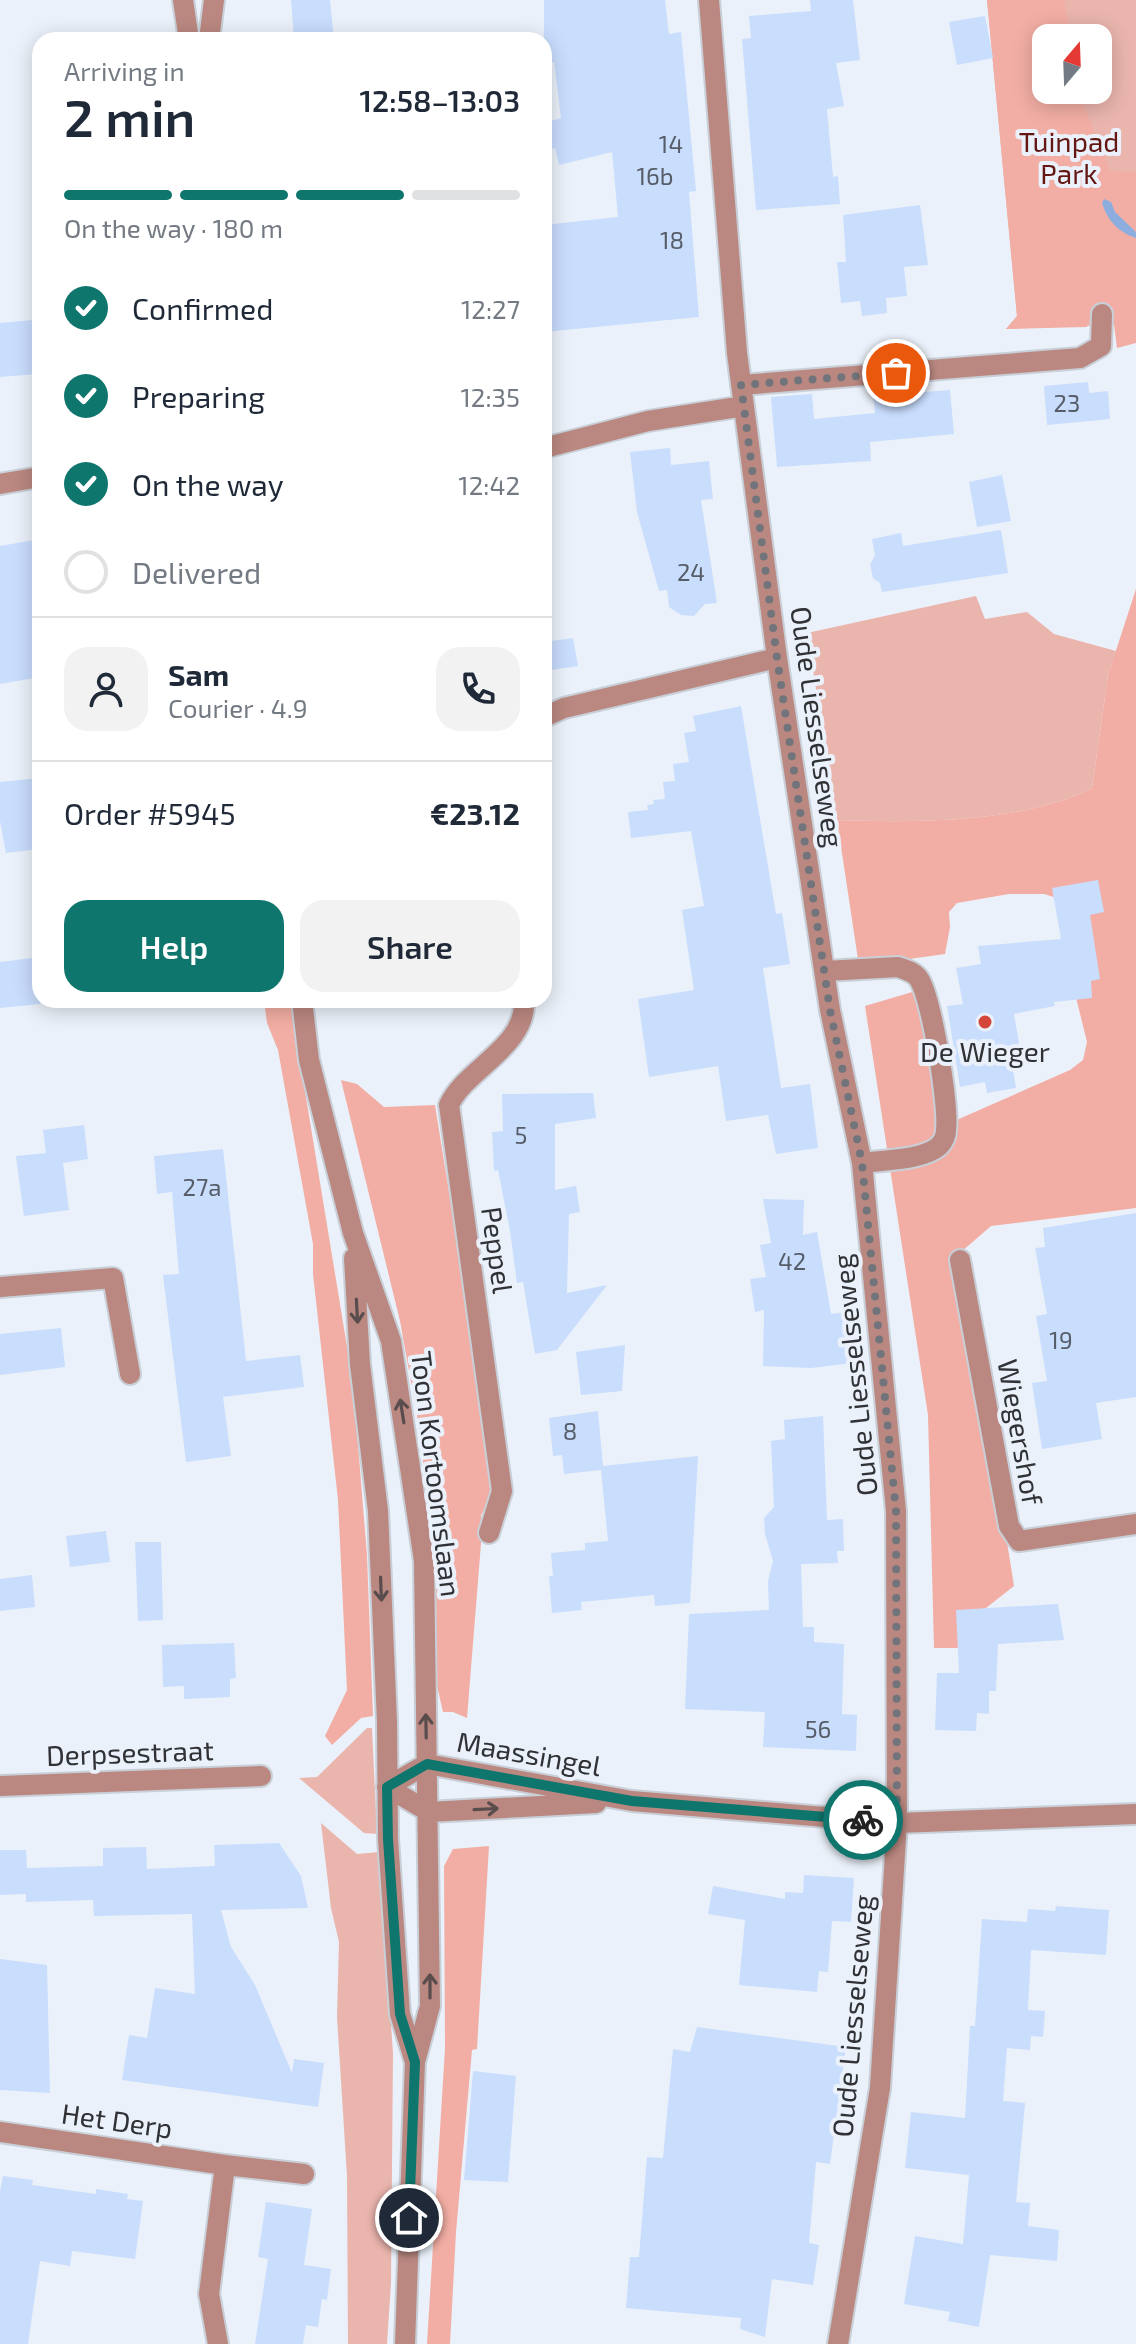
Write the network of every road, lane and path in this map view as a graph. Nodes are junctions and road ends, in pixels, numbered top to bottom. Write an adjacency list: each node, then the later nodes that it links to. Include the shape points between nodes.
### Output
1 (183, 0): 4 (street)
2 (709, 0): 7 (street, Oude Liesselseweg)
3 (214, 2): 5 (street)
4 (188, 32)
5 (210, 32)
6 (1102, 314): 7 (street, via 1101,346 1080,358)
7 (743, 396): 8 (street); 11 (street, Oude Liesselseweg)
8 (552, 446)
9 (32, 478): 10 (street)
10 (0, 484)
11 (777, 658): 12 (street); 13 (street, Oude Liesselseweg)
12 (552, 713)
13 (825, 971): 16 (street, Oude Liesselseweg); 16 (street, via 898,967 919,977 929,1004 947,1112 942,1144 928,1154)
14 (303, 1008): 17 (street, Toon Kortoomslaan, via 309,1060)
15 (525, 1008): 22 (street, Peppel, via 517,1029 455,1092 449,1105 502,1491)
16 (862, 1163): 30 (street, Oude Liesselseweg, via 896,1511)
17 (353, 1233): 23 (street, Toon Kortoomslaan, one-way to 17, via 424,1561 391,1341); 26 (street, Toon Kortoomslaan, one-way to 26, via 360,1364 378,1511)
18 (960, 1260): 21 (street, Wiegershof, via 1009,1526 1019,1541)
19 (0, 1287): 20 (street, via 113,1278)
20 (130, 1374)
21 (1136, 1524)
22 (489, 1533)
23 (427, 1764): 26 (street, Maassingel); 27 (street, Maassingel); 28 (street, Toon Kortoomslaan)
24 (261, 1776): 25 (street, Derpsestraat)
25 (0, 1786)
26 (387, 1787): 28 (street); 31 (street, Toon Kortoomslaan, via 400,2014)
27 (632, 1801): 28 (street, Maassingel, one-way to 27); 30 (street, Maassingel)
28 (429, 1812): 31 (street, Toon Kortoomslaan, one-way to 28, via 430,2006)
29 (1136, 1814): 30 (street, Maassingel)
30 (897, 1823): 37 (street, Oude Liesselseweg, via 880,2088)
31 (415, 2062): 36 (street, Toon Kortoomslaan)
32 (0, 2132): 33 (street, Het Derp)
33 (225, 2165): 34 (street, Het Derp); 35 (street, via 209,2294)
34 (304, 2174)
35 (218, 2344)
36 (405, 2344)
37 (838, 2344)

